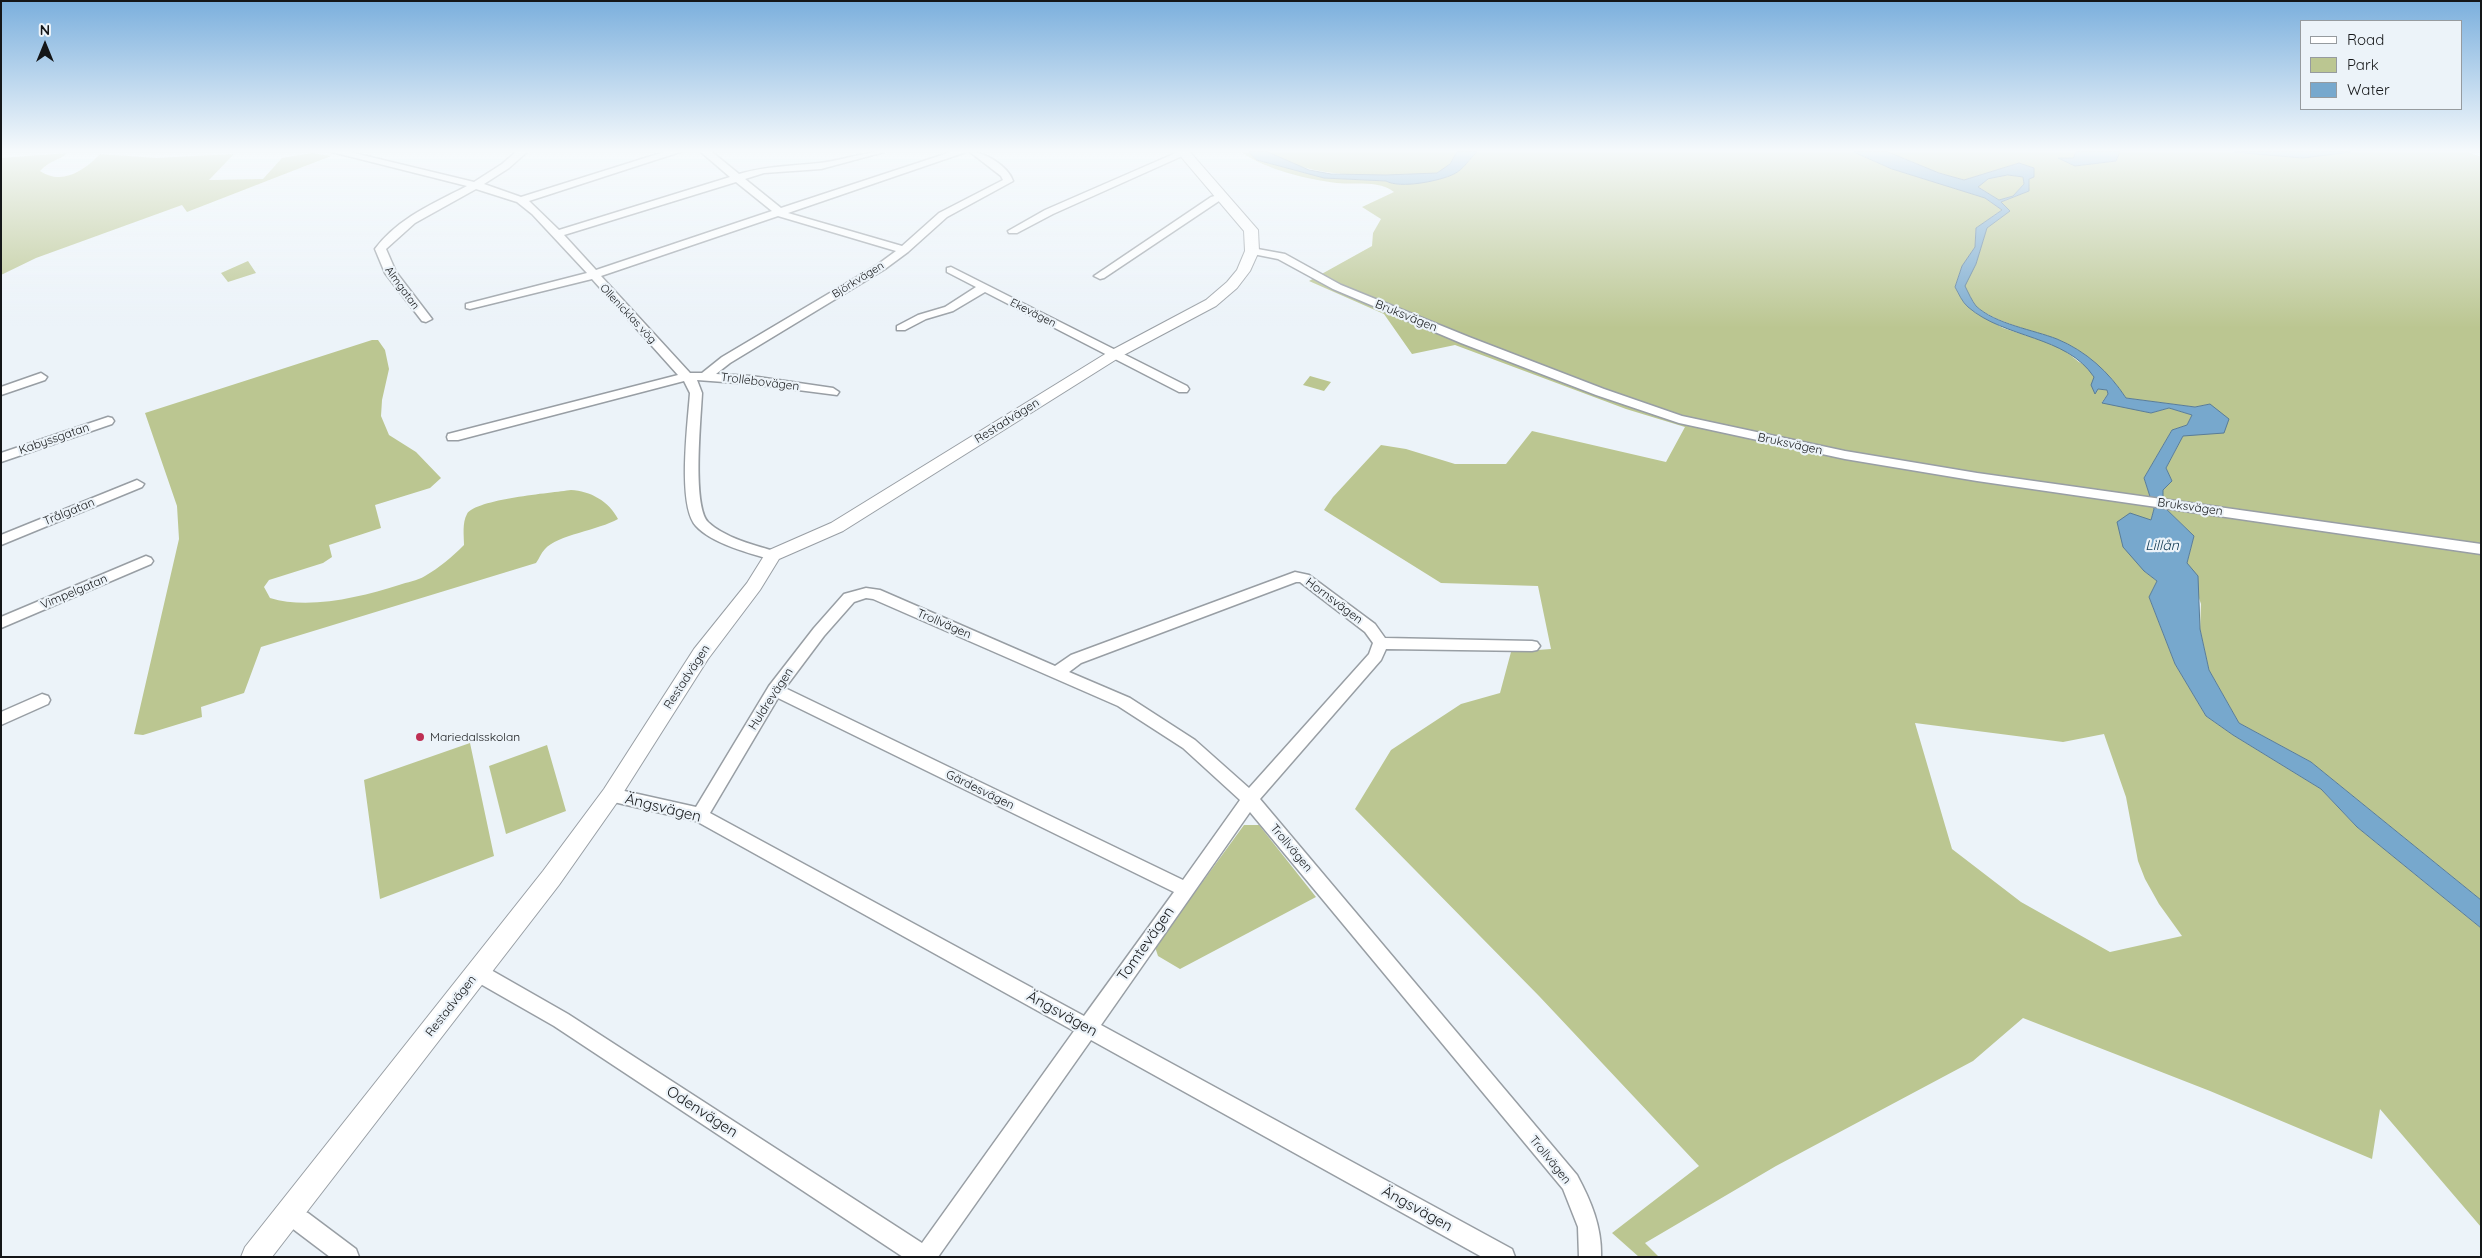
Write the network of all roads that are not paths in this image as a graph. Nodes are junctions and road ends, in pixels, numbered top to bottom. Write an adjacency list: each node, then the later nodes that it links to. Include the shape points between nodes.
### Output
1 (430, 211): 20 (street, Almgatan, via 396,230 380,249 391,273)
2 (532, 211): 12 (street, Ollenicklas vög)
3 (631, 211): 12 (street)
4 (777, 211): 10 (street)
5 (787, 211): 10 (street)
6 (951, 211): 13 (street, Björkvägen)
7 (1052, 211): 11 (street)
8 (1198, 211): 17 (street)
9 (1233, 211): 14 (street, via 1250,230)
10 (780, 213): 13 (street); 16 (street)
11 (1013, 231)
12 (557, 234): 16 (street, Ollenicklas vög)
13 (904, 250): 24 (street, Björkvägen, via 726,360)
14 (1252, 251): 22 (street, Restadvägen, via 1243,271 1220,296 1183,320); 34 (street, Bruksvägen, via 1282,256 1337,287 1465,340 1600,392 1689,421 1845,455 1977,477)
15 (951, 270): 18 (street, Ekevägen)
16 (594, 274): 19 (street); 23 (street, Ollenicklas vög, via 604,289)
17 (1100, 276)
18 (983, 288): 21 (street, via 949,309 926,315); 22 (street, Ekevägen)
19 (470, 306)
20 (426, 319)
21 (901, 328)
22 (1115, 354): 26 (street, Ekevägen); 35 (street, Restadvägen, via 837,527)
23 (687, 376): 24 (street, Trollebovägen); 30 (street); 35 (street, Ollenicklas vög, via 696,393 692,496 695,514 707,529 757,552)
24 (706, 376): 28 (street, Trollebovägen)
25 (41, 377): 27 (street)
26 (1183, 389)
27 (1, 392)
28 (833, 392)
29 (108, 421): 31 (street, Kabyssgatan)
30 (454, 437)
31 (1, 458)
32 (137, 484): 33 (street, Trålgatan)
33 (1, 540)
34 (2481, 549)
35 (773, 555): 45 (street, Restadvägen, via 745,599 701,654)
36 (146, 560): 38 (street, Vimpelgatan)
37 (856, 595): 41 (street, Trollvägen, via 875,594); 42 (street, Huldrevägen, via 840,607)
38 (1, 623)
39 (1381, 643): 40 (street); 41 (street, Hornsvägen, via 1370,628 1304,578 1295,577 1076,659); 46 (street, Tomtevägen, via 1376,656)
40 (1532, 646)
41 (1057, 672): 46 (street, Trollvägen, via 1148,716 1210,761)
42 (775, 690): 47 (street, Huldrevägen); 48 (street, Gärdesvägen)
43 (42, 700): 44 (street)
44 (1, 719)
45 (610, 796): 47 (street, Ängsvägen); 49 (street, Restadvägen, via 552,878)
46 (1250, 799): 48 (street, Tomtevägen); 56 (street, Trollvägen, via 1570,1182 1583,1206 1589,1228)
47 (700, 814): 50 (street, Ängsvägen)
48 (1185, 889): 50 (street, Tomtevägen)
49 (477, 972): 51 (street, Restadvägen); 54 (street, Odenvägen, via 561,1020)
50 (1087, 1028): 54 (street, Tomtevägen); 55 (street, Ängsvägen)
51 (287, 1216): 52 (street, Restadvägen); 53 (street, via 300,1221)
52 (254, 1257)
53 (348, 1257)
54 (924, 1257)
55 (1504, 1257)
56 (1590, 1257)

